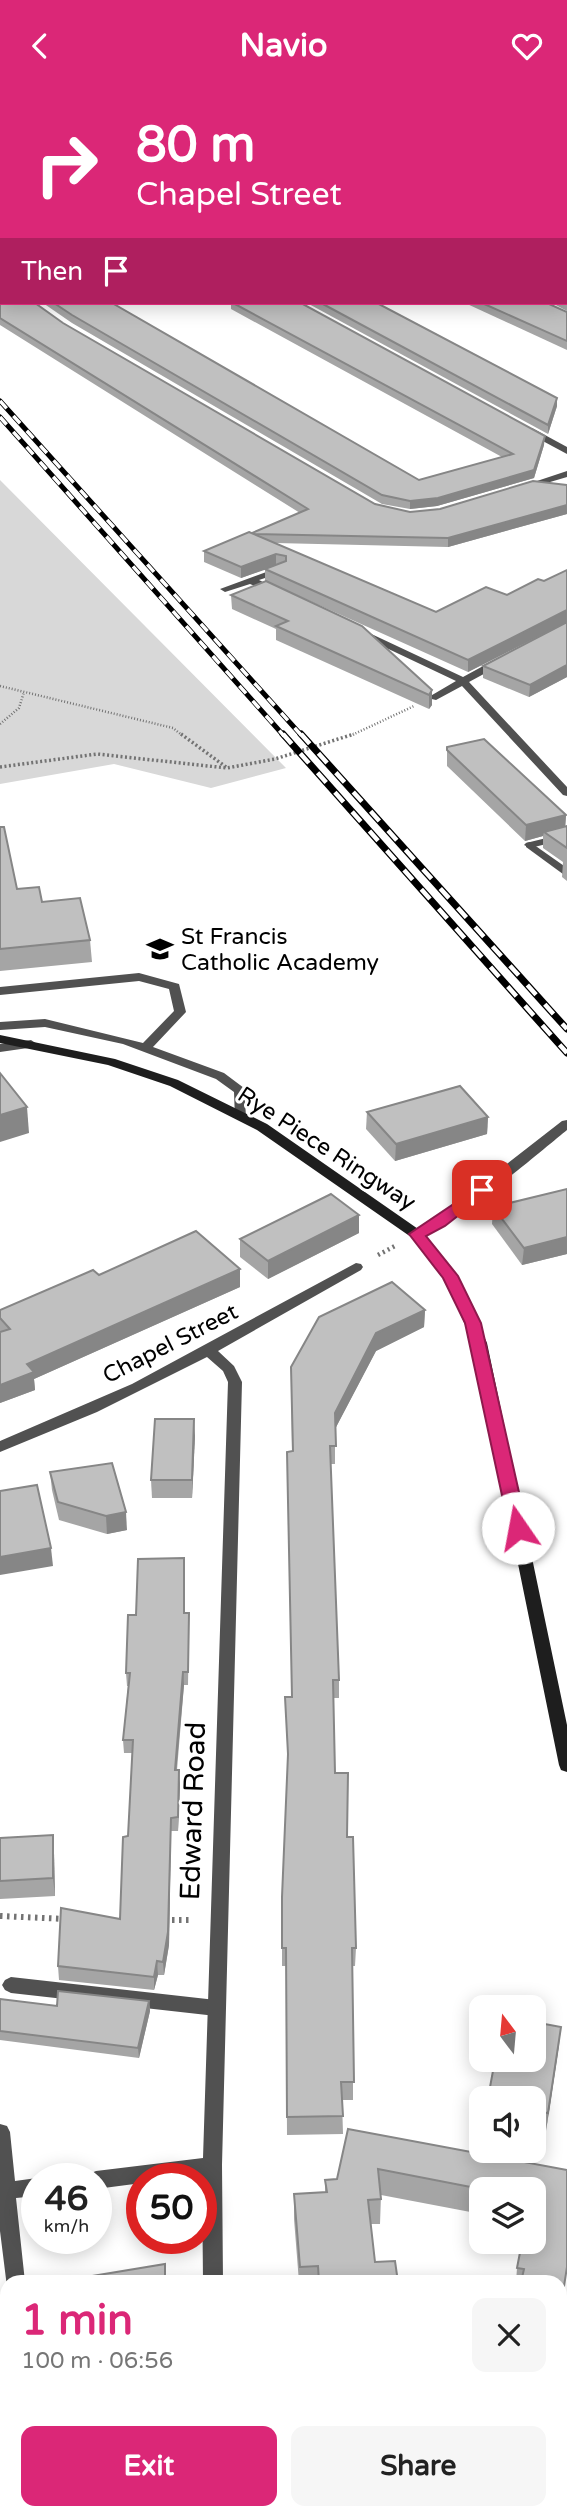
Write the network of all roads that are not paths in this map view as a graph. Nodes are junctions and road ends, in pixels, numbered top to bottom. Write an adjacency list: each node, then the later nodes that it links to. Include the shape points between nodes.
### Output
1 (518, 424): 2 (street)
2 (567, 451)
3 (567, 474): 4 (street)
4 (516, 489)
5 (280, 570): 6 (street)
6 (250, 580): 7 (street); 8 (street)
7 (225, 589)
8 (288, 598)
9 (350, 627): 11 (street)
10 (509, 656): 11 (street)
11 (462, 680): 12 (street); 13 (street)
12 (432, 698)
13 (567, 793)
14 (567, 836): 15 (street, via 530,845)
15 (567, 874)
16 (0, 991): 21 (street, via 139,977 175,988 180,1012)
17 (0, 1026): 21 (street, via 45,1023)
18 (0, 1039): 19 (main road, Rye Piece Ringway)
19 (32, 1044): 20 (street); 22 (main road, Rye Piece Ringway, via 174,1083)
20 (0, 1048)
21 (145, 1048): 22 (street, via 220,1076 240,1091)
22 (240, 1116): 24 (main road, Rye Piece Ringway, via 321,1166)
23 (567, 1124): 24 (street, via 440,1223)
24 (416, 1234): 28 (main road, Rye Piece Ringway, via 450,1276 480,1343)
25 (356, 1268): 26 (street, Chapel Street)
26 (210, 1351): 27 (street, Chapel Street); 30 (street, Edward Road, via 229,1369 234,1382)
27 (0, 1447)
28 (567, 1766)
29 (11, 1986): 30 (street)
30 (216, 2008): 32 (street, Edward Road)
31 (0, 2132): 34 (street)
32 (212, 2163)
33 (21, 2189): 34 (street)
34 (5, 2191): 36 (street)
35 (213, 2254): 37 (street, Edward Road)
36 (14, 2275)
37 (213, 2275)

